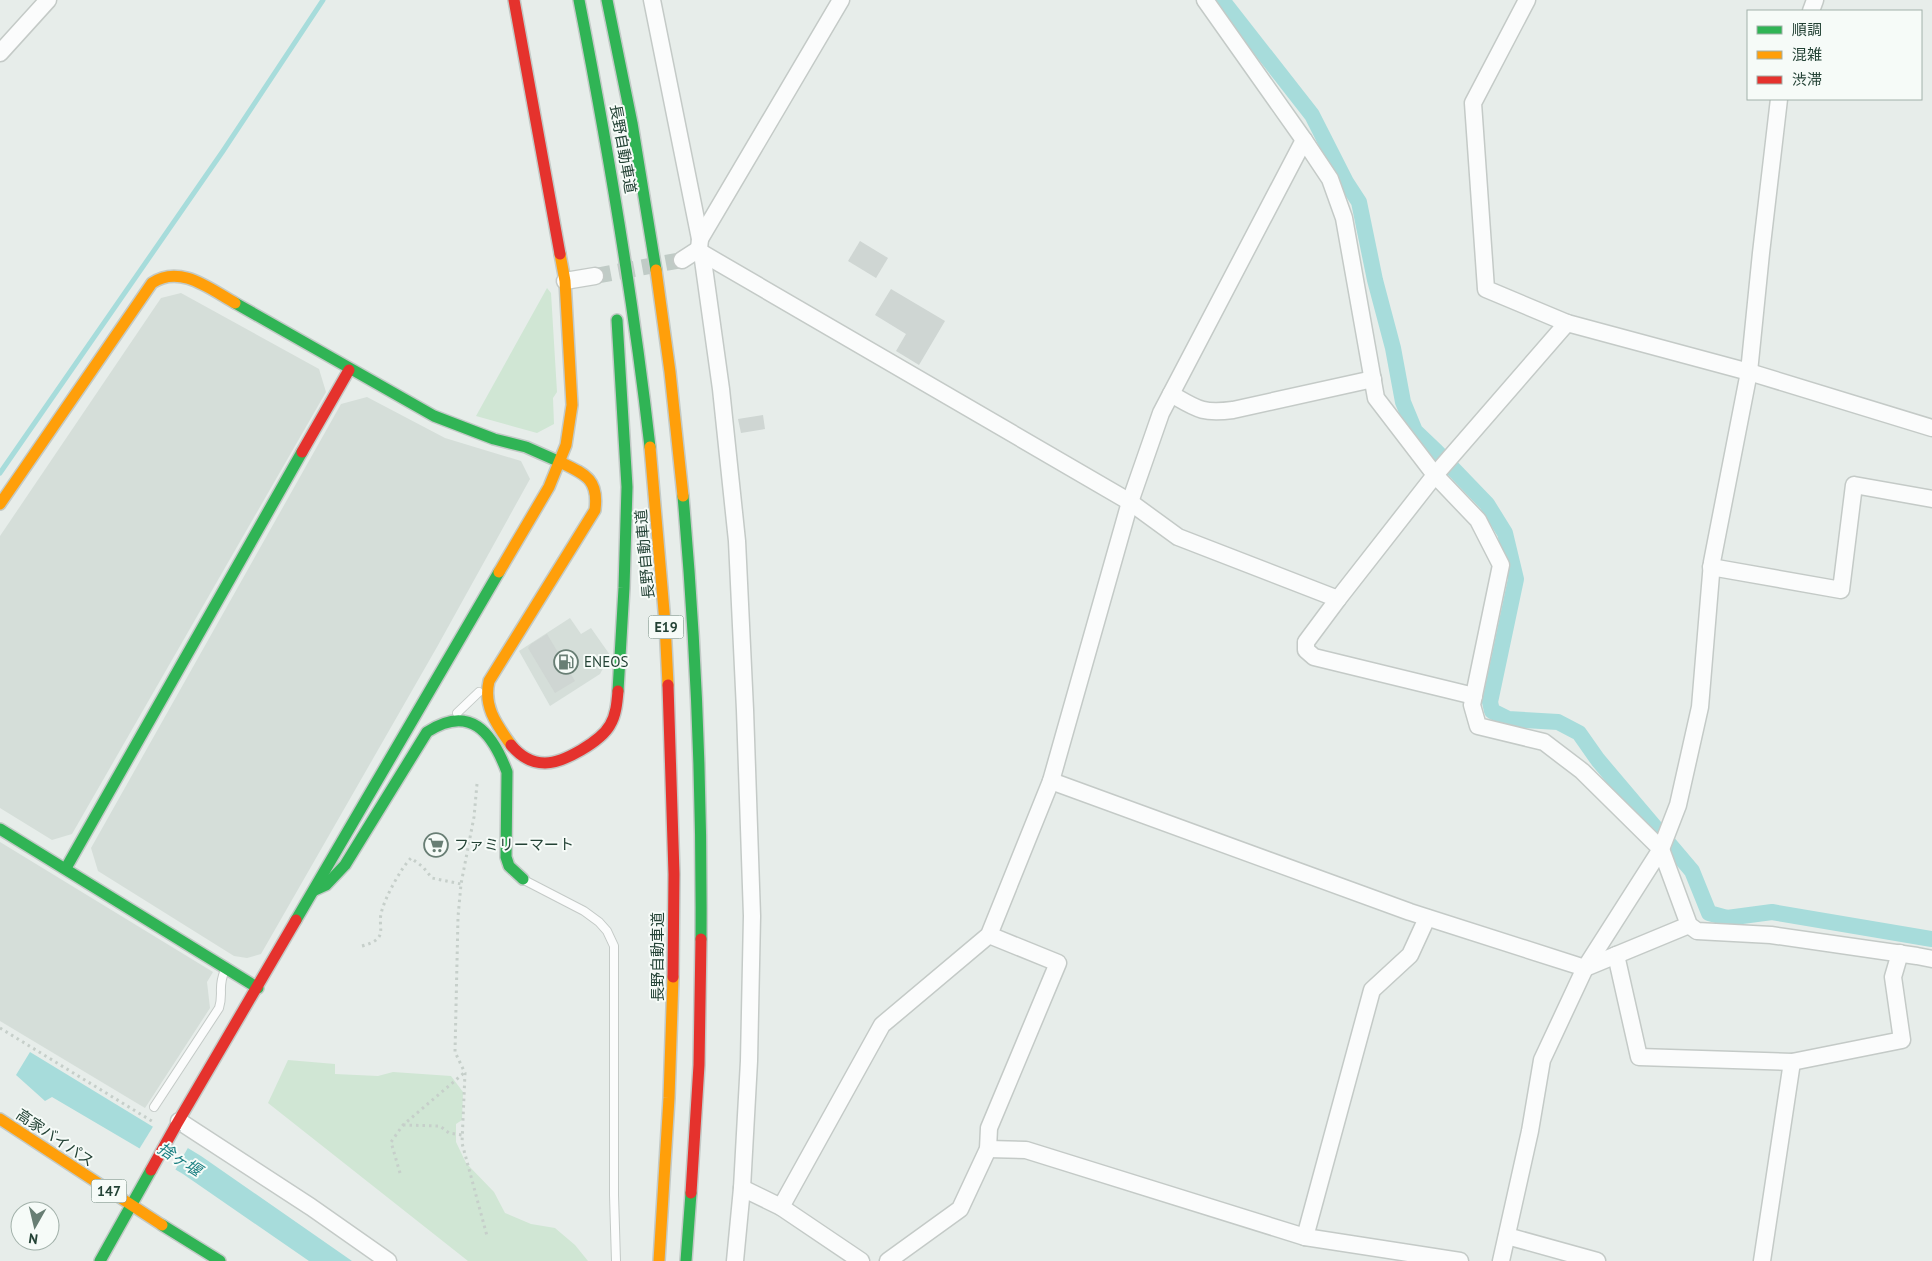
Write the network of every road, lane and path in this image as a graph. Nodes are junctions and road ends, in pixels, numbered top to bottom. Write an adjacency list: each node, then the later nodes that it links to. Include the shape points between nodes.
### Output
1 (48, 0): 10 (street)
2 (514, 0): 17 (main road)
3 (579, 0): 9 (main road, 長野自動車道 / E19)
4 (607, 0): 75 (main road, 長野自動車道 / E19, via 657,277 683,484 694,628 701,840 701,1003)
5 (652, 0): 14 (street)
6 (841, 0): 14 (street)
7 (1205, 0): 13 (street)
8 (1527, 0): 19 (street, via 1473,103 1486,289)
9 (583, 21): 12 (main road); 74 (main road, 長野自動車道 / E19, via 609,152 628,273 646,407 666,627 674,856 673,1000)
10 (0, 53)
11 (1779, 100): 21 (street)
12 (592, 134)
13 (1304, 140): 22 (street, via 1330,179 1344,218); 23 (street)
14 (700, 247): 15 (street); 28 (street); 64 (street, via 721,389 736,531 745,710 752,916 750,1061)
15 (682, 260)
16 (595, 276): 17 (street)
17 (565, 281): 25 (main road, via 572,405 566,446)
18 (617, 312): 32 (main road, via 627,487 617,705 613,720 599,738 558,760 533,765 519,754 491,716 486,692)
19 (1567, 323): 21 (street); 26 (street)
20 (349, 370): 25 (main road, via 434,416); 29 (main road, via 194,280 169,274 160,277 152,283); 41 (main road)
21 (1749, 372): 24 (street); 30 (street)
22 (1373, 378): 23 (street, via 1212,413 1197,409); 26 (street, via 1376,398)
23 (1171, 394): 28 (street, via 1161,413)
24 (1932, 428)
25 (560, 462): 32 (main road, via 593,482 597,490 595,510); 44 (main road, via 535,511)
26 (1435, 475): 31 (street); 33 (street, via 1478,520 1501,565)
27 (1932, 499): 30 (street, via 1854,484 1841,590)
28 (1130, 502): 31 (street, via 1178,536); 36 (street)
29 (0, 504)
30 (1711, 567): 40 (street, via 1700,707 1678,804)
31 (1338, 599): 33 (street, via 1306,642 1306,650 1314,657)
32 (489, 681): 34 (lane)
33 (1474, 696): 40 (street, via 1472,704 1478,726 1544,742 1582,771)
34 (448, 722): 38 (main road, via 460,720 471,723 487,734 507,772); 44 (main road, via 427,732 345,865 326,885)
35 (517, 779): 38 (lane)
36 (1051, 781): 45 (street); 47 (street)
37 (478, 784): 43 (path)
38 (507, 796): 42 (main road, via 506,857 509,866)
39 (0, 829): 41 (main road)
40 (1662, 850): 46 (street); 53 (street)
41 (66, 868): 52 (main road)
42 (523, 879): 73 (lane, via 599,922 614,946)
43 (461, 884): 48 (path, via 432,878 411,858 382,910 380,935 374,942); 56 (path, via 455,1052)
44 (315, 890): 54 (main road)
45 (1427, 918): 53 (street); 69 (street, via 1410,955 1372,990)
46 (1689, 925): 49 (street, via 1697,931 1771,934); 50 (street)
47 (990, 935): 62 (street, via 1058,963 990,1128); 66 (street, via 882,1024)
48 (362, 946)
49 (1900, 953): 51 (street); 55 (street, via 1893,977 1902,1040)
50 (1616, 955): 53 (street); 55 (street, via 1639,1057)
51 (1932, 959)
52 (226, 968): 54 (main road); 57 (lane, via 220,981 222,999 219,1008)
53 (1585, 968): 68 (street, via 1542,1060)
54 (258, 988): 59 (main road)
55 (1792, 1062): 82 (street)
56 (465, 1073): 60 (path); 61 (path)
57 (154, 1107)
58 (0, 1119): 65 (main road, 高家バイパス / 147)
59 (177, 1124): 65 (main road, bridge); 72 (street, via 311,1207)
60 (403, 1125): 61 (path, via 440,1126 449,1133); 63 (path, via 391,1142)
61 (462, 1135): 67 (path)
62 (988, 1149): 69 (street, via 1026,1150); 78 (street, via 960,1209)
63 (400, 1173)
64 (742, 1188): 66 (street); 76 (street)
65 (130, 1205): 70 (main road); 71 (main road, 高家バイパス / 147)
66 (781, 1207): 77 (street)
67 (487, 1236)
68 (1507, 1236): 80 (street); 81 (street)
69 (1305, 1237): 79 (street)
70 (100, 1261)
71 (220, 1261)
72 (388, 1261)
73 (616, 1261)
74 (659, 1261)
75 (686, 1261)
76 (735, 1261)
77 (861, 1261)
78 (888, 1261)
79 (1460, 1261)
80 (1501, 1261)
81 (1597, 1261)
82 (1762, 1261)

